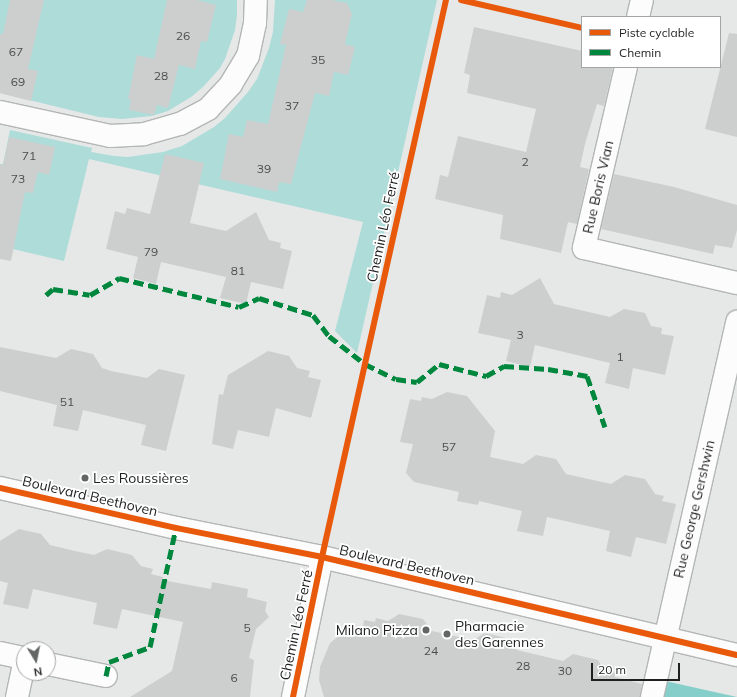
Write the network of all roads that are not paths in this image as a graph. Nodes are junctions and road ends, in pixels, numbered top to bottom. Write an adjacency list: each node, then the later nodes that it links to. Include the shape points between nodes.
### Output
1 (256, 0): 5 (street, via 256,23 248,56 231,84 208,108 180,124 144,134 110,136)
2 (642, 0): 3 (street)
3 (638, 16)
4 (626, 68): 6 (street, Rue Boris Vian, via 584,248)
5 (0, 112)
6 (737, 283)
7 (737, 322): 10 (street, Rue George Gershwin)
8 (0, 488): 9 (street, Boulevard Beethoven, via 176,528)
9 (322, 557): 10 (street, Boulevard Beethoven); 18 (street, Chemin Léo Ferré)
10 (664, 638): 12 (street, Boulevard Beethoven); 19 (street, Rue George Gershwin)
11 (0, 653): 13 (street)
12 (737, 655)
13 (16, 656)
14 (56, 666): 15 (street)
15 (106, 676)
16 (21, 681): 17 (street)
17 (17, 697)
18 (293, 697)
19 (652, 697)

